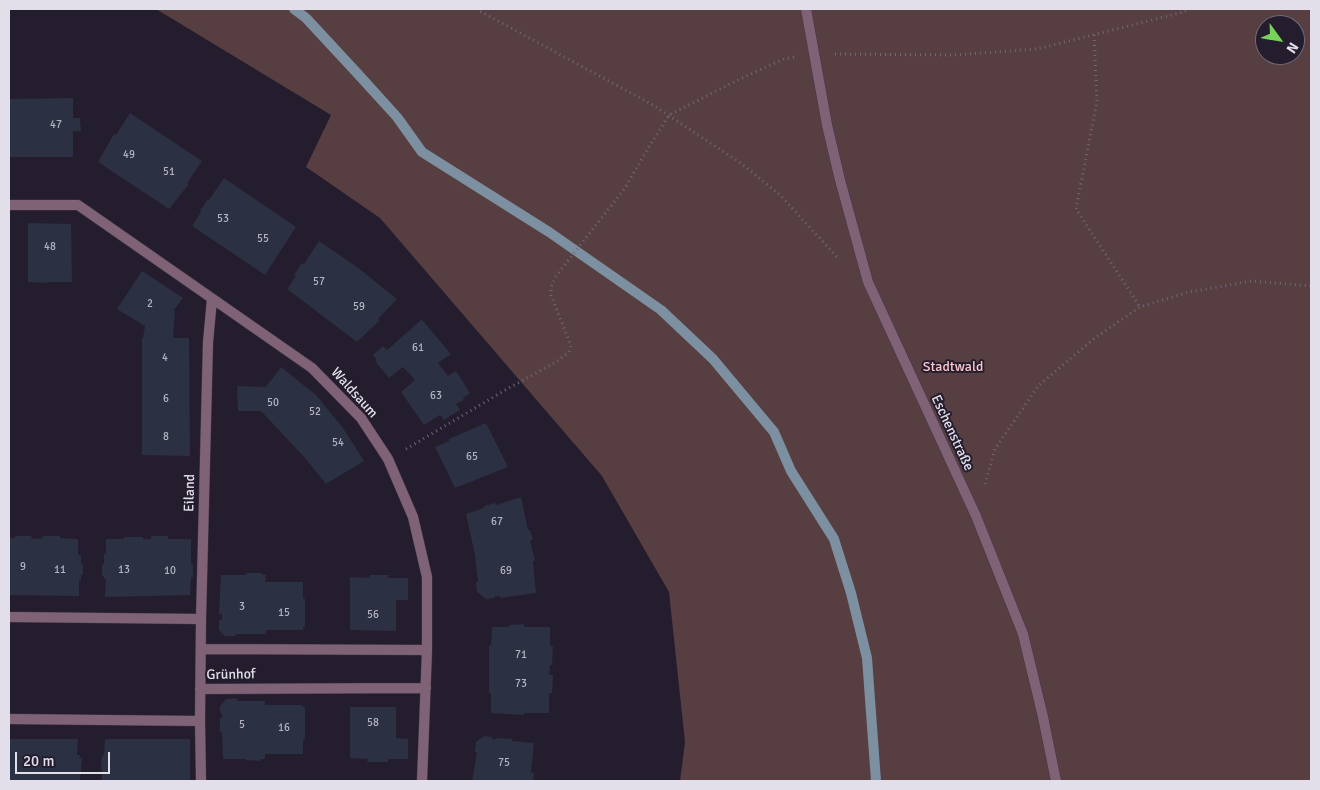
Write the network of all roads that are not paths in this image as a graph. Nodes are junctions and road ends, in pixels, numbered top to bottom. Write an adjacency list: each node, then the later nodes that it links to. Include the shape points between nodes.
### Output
1 (806, 9): 14 (street, Eschenstraße, via 827,125 868,282 976,516 1023,634)
2 (9, 205): 3 (street, Waldsaum, via 78,206)
3 (212, 299): 5 (street, Eiland, via 208,342); 7 (street, Waldsaum, via 312,368 361,418 388,459 413,517 427,576)
4 (9, 617): 5 (street)
5 (201, 619): 6 (street, Eiland)
6 (201, 649): 7 (street, Grünhof); 9 (street, Eiland)
7 (427, 650): 8 (street, Waldsaum)
8 (426, 688): 9 (street, Grünhof); 13 (street, Waldsaum)
9 (200, 689): 11 (street, Grünhof)
10 (9, 719): 11 (street)
11 (200, 721): 12 (street)
12 (201, 781)
13 (422, 781)
14 (1056, 781)

